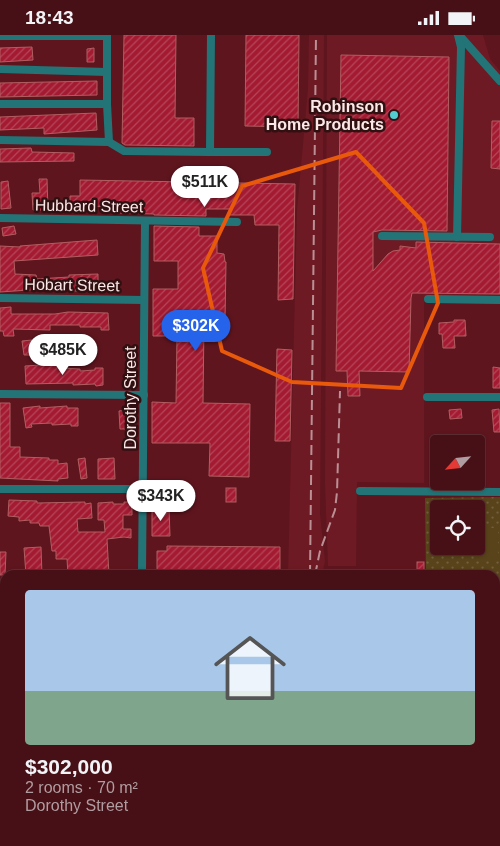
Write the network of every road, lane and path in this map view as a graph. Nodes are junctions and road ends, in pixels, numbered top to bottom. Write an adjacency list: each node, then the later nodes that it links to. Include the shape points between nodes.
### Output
1 (107, 35): 4 (street); 6 (street)
2 (211, 35): 12 (street)
3 (458, 35): 7 (street); 18 (street, via 461,47)
4 (0, 36)
5 (0, 69): 6 (street)
6 (107, 72): 9 (street)
7 (500, 81)
8 (0, 104): 9 (street)
9 (106, 104): 11 (street)
10 (0, 140): 11 (street)
11 (109, 142): 12 (street, via 124,151)
12 (210, 152): 13 (street)
13 (267, 152)
14 (0, 218): 15 (street, Hubbard Street)
15 (146, 221): 16 (street, Hubbard Street); 22 (street, Dorothy Street)
16 (237, 222)
17 (382, 235): 18 (street)
18 (457, 237): 19 (street)
19 (490, 237)
20 (0, 298): 22 (street, Hobart Street)
21 (428, 299): 23 (street)
22 (144, 300): 25 (street, Dorothy Street)
23 (500, 300)
24 (0, 394): 25 (street)
25 (144, 395): 29 (street, Dorothy Street)
26 (426, 397): 27 (street)
27 (500, 397)
28 (0, 489): 29 (street)
29 (143, 489): 32 (street, Dorothy Street)
30 (360, 491): 31 (street)
31 (500, 492)
32 (142, 570)

